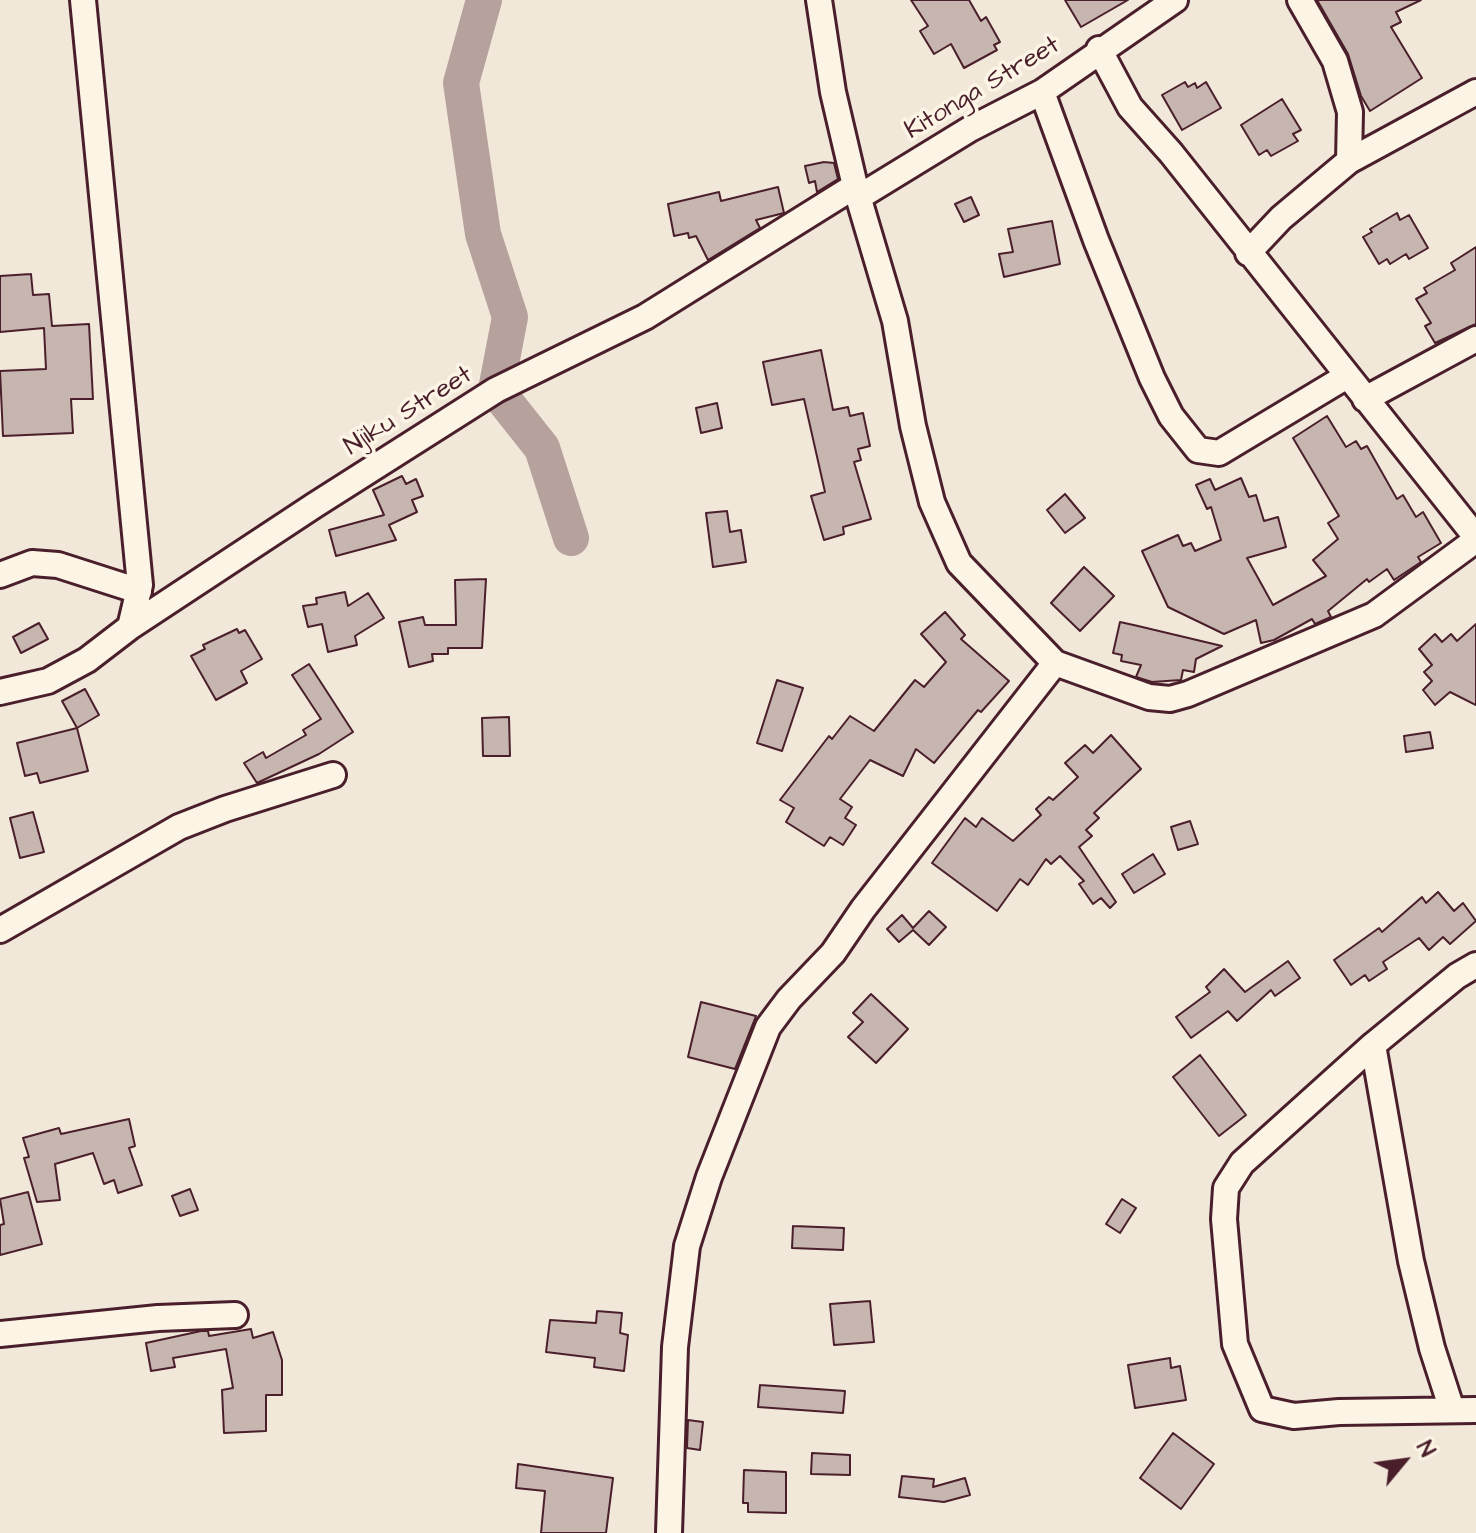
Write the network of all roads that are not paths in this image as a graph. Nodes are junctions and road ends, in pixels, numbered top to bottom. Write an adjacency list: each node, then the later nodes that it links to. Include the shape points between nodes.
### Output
1 (83, 0): 16 (street)
2 (819, 0): 9 (street, via 833,92)
3 (1175, 0): 5 (street, Kitonga Street)
4 (1300, 0): 8 (street, via 1335,61 1350,112)
5 (1099, 49): 6 (street, Kitonga Street); 10 (street, via 1130,107)
6 (1042, 92): 9 (street, Kitonga Street); 12 (street, via 1152,378 1171,416 1198,450 1219,453)
7 (1476, 92): 8 (street)
8 (1349, 161): 10 (street)
9 (857, 192): 17 (street, Njiku Street, via 645,317 496,390); 18 (street, via 895,321 932,502 959,563)
10 (1248, 253): 12 (street)
11 (1476, 339): 13 (street)
12 (1347, 376): 13 (street)
13 (1365, 399): 14 (street)
14 (1476, 539): 18 (street, via 1374,615 1188,694 1149,697)
15 (0, 575): 16 (street, via 32,563 58,565)
16 (139, 591): 17 (street)
17 (130, 627): 19 (street, Njiku Street, via 48,681)
18 (1055, 663): 27 (street, via 833,953 768,1027 687,1246 675,1347)
19 (0, 692)
20 (333, 775): 21 (street, via 179,827)
21 (0, 930)
22 (1476, 965): 23 (street)
23 (1373, 1045): 26 (street, via 1432,1348); 26 (street, via 1277,1127 1226,1188 1226,1272 1235,1344 1262,1409 1294,1416)
24 (235, 1315): 25 (street)
25 (0, 1334)
26 (1464, 1410)
27 (669, 1533)

